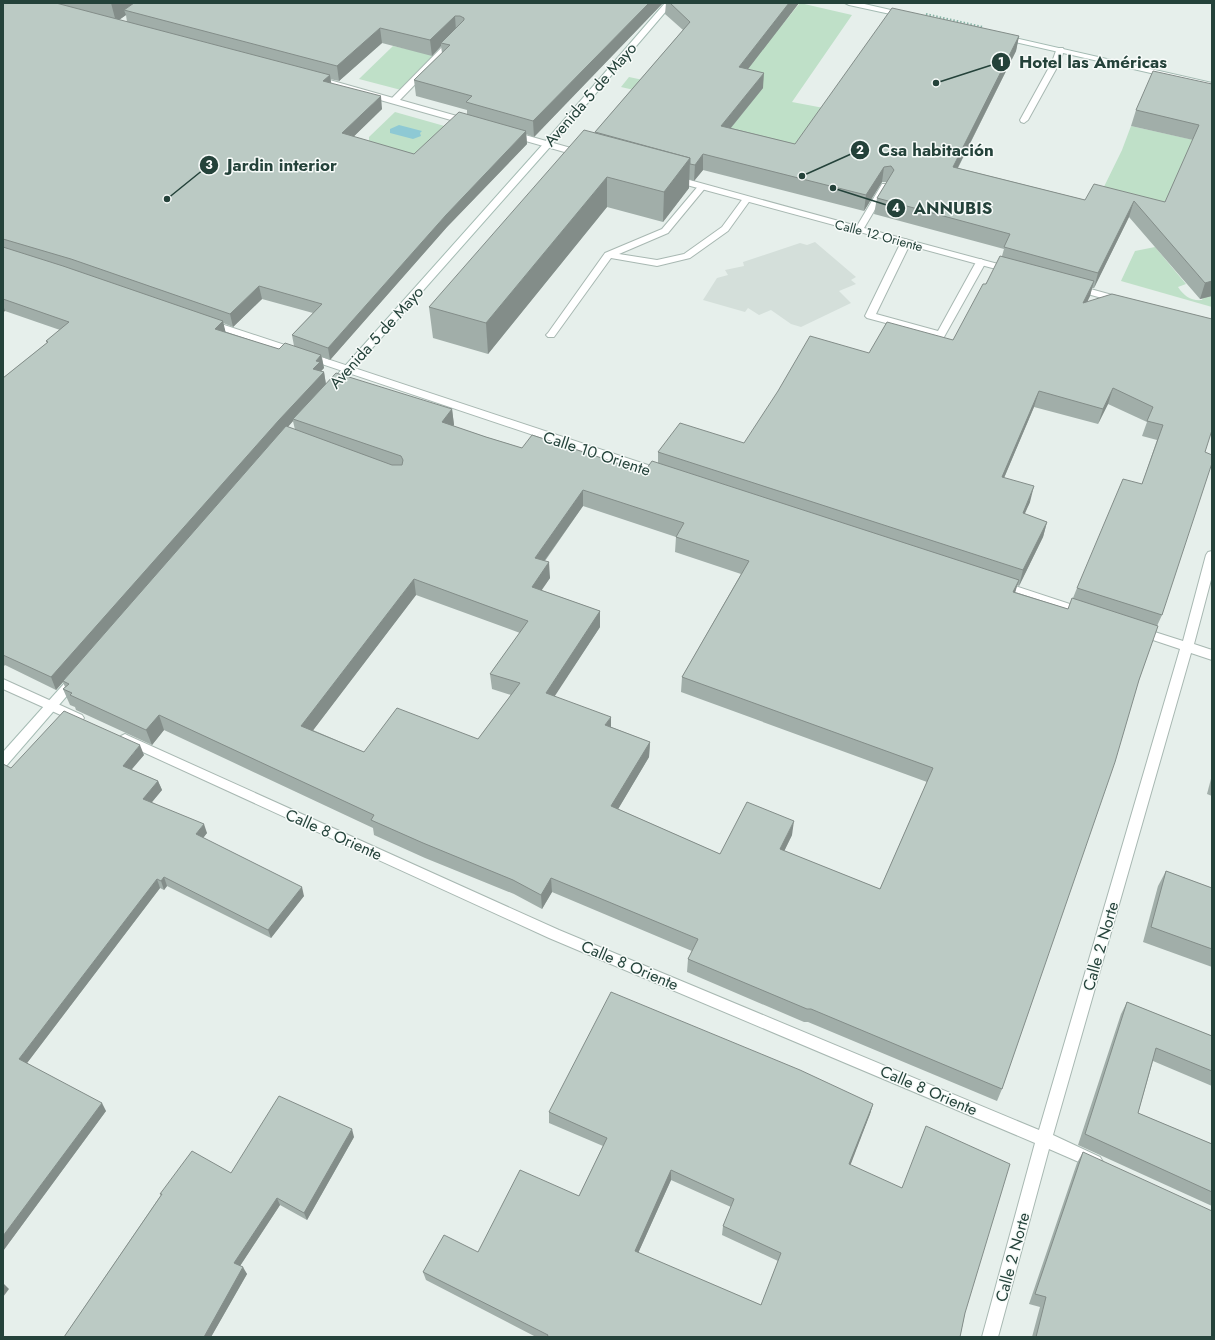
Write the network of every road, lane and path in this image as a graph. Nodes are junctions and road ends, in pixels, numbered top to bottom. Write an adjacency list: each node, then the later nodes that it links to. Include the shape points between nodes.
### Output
1 (669, 3): 13 (street, Avenida 5 de Mayo)
2 (849, 3): 3 (street)
3 (909, 16)
4 (460, 34): 9 (street)
5 (992, 35): 6 (street)
6 (1060, 50): 8 (street); 10 (street)
7 (306, 77): 9 (street)
8 (1212, 85)
9 (395, 100): 11 (street)
10 (1024, 120)
11 (478, 125)
12 (501, 131): 13 (street)
13 (547, 145): 14 (street); 28 (street, Avenida 5 de Mayo)
14 (591, 157)
15 (665, 177): 17 (street, Calle 12 Oriente)
16 (886, 185): 19 (street)
17 (702, 187): 18 (street, Calle 12 Oriente); 21 (street, via 665,231)
18 (746, 199): 19 (street, Calle 12 Oriente); 21 (street, via 725,229 687,256 657,263)
19 (858, 229): 20 (street, Calle 12 Oriente)
20 (906, 242): 22 (street, Calle 12 Oriente); 22 (street, via 870,316 940,335)
21 (608, 255): 27 (street)
22 (981, 262): 23 (street, Calle 12 Oriente)
23 (1020, 273)
24 (1066, 285): 25 (street)
25 (1127, 302)
26 (201, 321): 28 (street, Calle 10 Oriente)
27 (550, 335)
28 (347, 370): 29 (street, Avenida 5 de Mayo); 30 (street, Calle 10 Oriente)
29 (327, 392)
30 (673, 478)
31 (1212, 555): 35 (street, Calle 2 Norte)
32 (990, 582): 33 (street)
33 (1096, 617)
34 (1126, 627): 35 (street)
35 (1187, 647): 36 (street); 43 (street, Calle 2 Norte)
36 (1212, 655)
37 (83, 670): 39 (street)
38 (3, 684): 39 (street)
39 (52, 706): 40 (street); 42 (street)
40 (87, 722)
41 (116, 735): 43 (street, Calle 8 Oriente, via 554,934)
42 (3, 761)
43 (1044, 1138): 44 (street, Calle 8 Oriente); 45 (street, Calle 2 Norte)
44 (1107, 1168)
45 (990, 1337)

